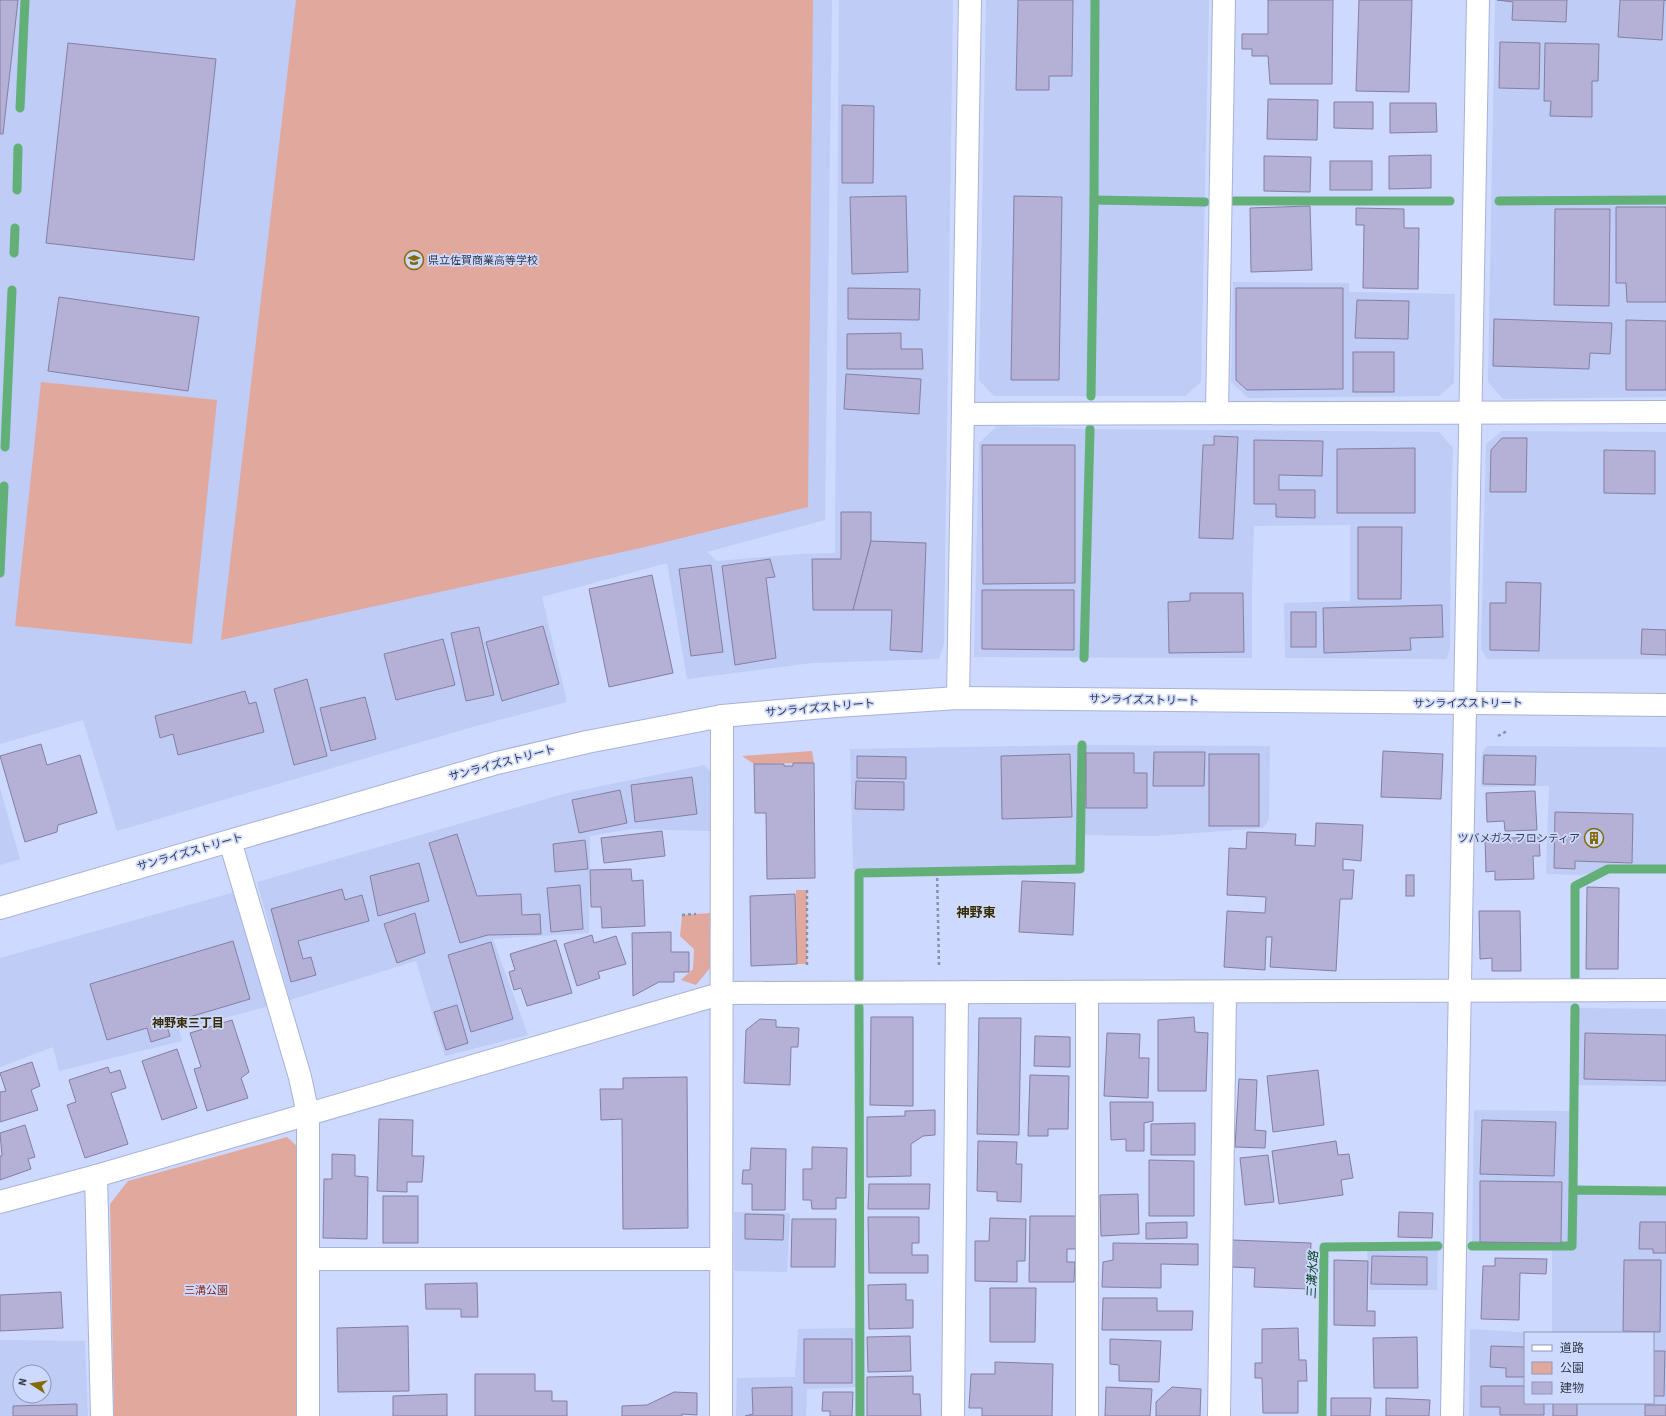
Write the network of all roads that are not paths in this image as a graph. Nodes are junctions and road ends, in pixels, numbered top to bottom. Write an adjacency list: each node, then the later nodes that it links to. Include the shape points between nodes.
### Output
1 (970, 0): 7 (street)
2 (1224, 0): 4 (street)
3 (1478, 0): 6 (street)
4 (1217, 412): 6 (street); 7 (street)
5 (1666, 412): 6 (street)
6 (1470, 413): 9 (street)
7 (963, 414): 8 (street)
8 (958, 698): 9 (street, サンライズストリート); 11 (street, サンライズストリート)
9 (1466, 703): 10 (street, サンライズストリート); 15 (street)
10 (1666, 705)
11 (722, 716): 12 (street, サンライズストリート, via 587,742 497,763); 19 (street)
12 (230, 841): 13 (street, サンライズストリート); 20 (street, via 300,1077)
13 (0, 908)
14 (1666, 990): 15 (street)
15 (1460, 991): 18 (street); 31 (street)
16 (948, 992): 17 (street); 19 (street); 28 (street)
17 (1088, 992): 18 (street); 29 (street)
18 (1225, 992): 30 (street)
19 (722, 993): 20 (street); 24 (street)
20 (308, 1114): 21 (street); 23 (street)
21 (96, 1176): 22 (street); 25 (street)
22 (0, 1202)
23 (308, 1259): 24 (street); 26 (street)
24 (721, 1259): 27 (street)
25 (102, 1416)
26 (308, 1416)
27 (721, 1416)
28 (953, 1416)
29 (1087, 1416)
30 (1219, 1416)
31 (1452, 1416)

